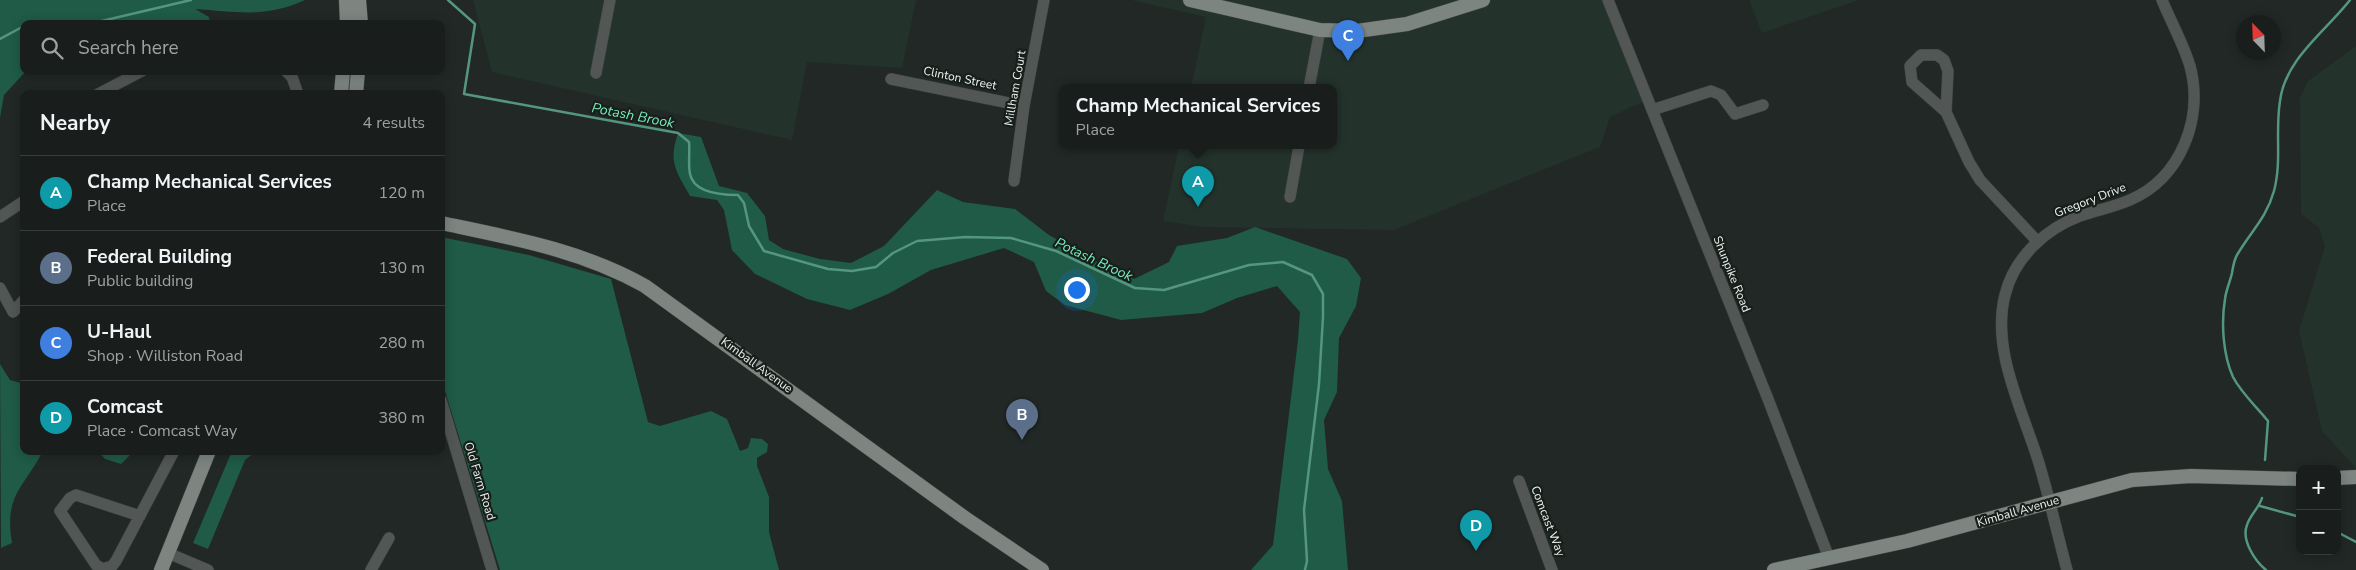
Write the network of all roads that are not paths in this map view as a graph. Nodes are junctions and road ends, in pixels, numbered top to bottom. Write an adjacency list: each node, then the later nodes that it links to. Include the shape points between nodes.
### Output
1 (346, 0): 9 (main road)
2 (359, 0): 10 (main road)
3 (610, 0): 12 (street)
4 (1044, 0): 23 (street, Millham Court)
5 (1190, 0): 11 (main road)
6 (1483, 0): 11 (main road, via 1393,27 1357,32)
7 (1608, 0): 25 (street, Shunpike Road)
8 (2162, 0): 33 (street, Gregory Drive, via 2192,76 2193,114 2184,147 2172,167 2144,192 2110,208 2069,220)
9 (347, 20)
10 (361, 20)
11 (1320, 30): 18 (street)
12 (596, 73)
13 (134, 75): 19 (street)
14 (290, 75): 20 (street)
15 (342, 75): 21 (main road)
16 (358, 75): 22 (main road)
17 (891, 79): 23 (street, Clinton Street)
18 (1310, 84)
19 (106, 90)
20 (297, 90)
21 (341, 90)
22 (356, 90)
23 (1024, 106): 28 (street, Millham Court)
24 (1763, 106): 25 (street, via 1735,114 1721,95 1711,91)
25 (1652, 110): 49 (street, Shunpike Road)
26 (1946, 112): 26 (street, via 1948,67 1937,55 1921,55 1910,66 1912,82); 33 (street, via 1980,180)
27 (1298, 149): 29 (street)
28 (1014, 181)
29 (1290, 197)
30 (20, 204): 31 (street)
31 (0, 217)
32 (445, 224): 54 (main road, Kimball Avenue, via 566,251 614,269 645,286 965,518)
33 (2037, 241): 45 (street, Gregory Drive, via 2008,286 2000,330 2008,369)
34 (0, 288): 35 (street, via 13,312)
35 (20, 304)
36 (445, 413): 53 (street, Old Farm Road)
37 (172, 455): 46 (street)
38 (208, 455): 44 (main road)
39 (211, 455): 44 (main road)
40 (2356, 477): 41 (main road)
41 (2341, 478)
42 (2296, 479): 45 (main road, Kimball Avenue, via 2144,478)
43 (1519, 481): 55 (street, Comcast Way)
44 (196, 486): 48 (main road)
45 (2048, 495): 49 (main road, Kimball Avenue, via 1932,535); 57 (street, Gregory Drive)
46 (140, 516): 46 (street, via 114,564 103,569 94,563 60,511 76,495)
47 (389, 538): 52 (street)
48 (168, 553): 50 (main road); 51 (street)
49 (1829, 558): 56 (main road, Kimball Avenue)
50 (161, 570)
51 (208, 570)
52 (371, 570)
53 (492, 570)
54 (1042, 570)
55 (1552, 570)
56 (1774, 570)
57 (2067, 570)

